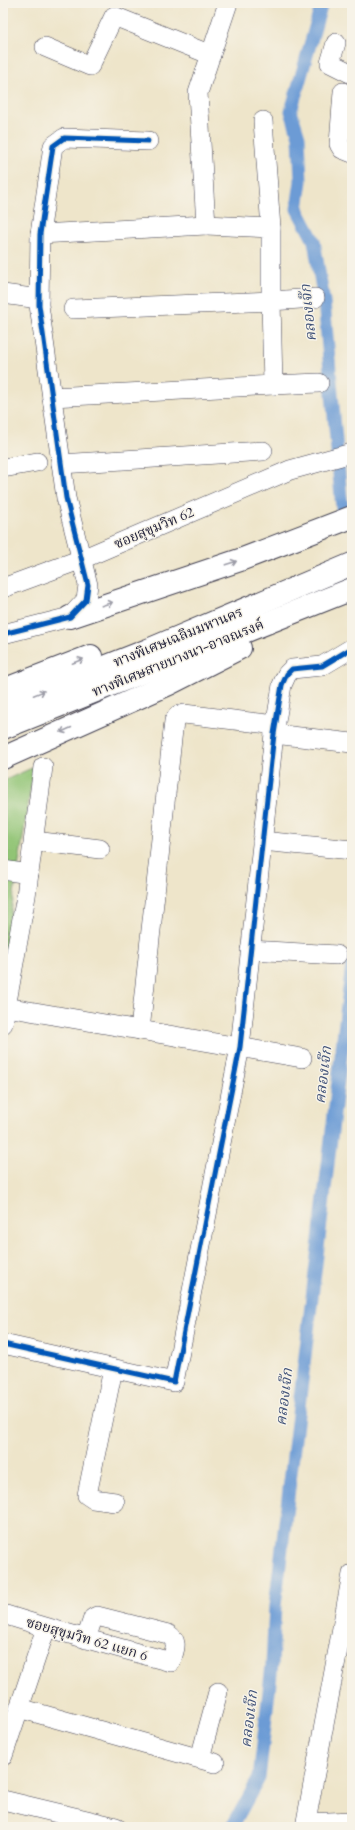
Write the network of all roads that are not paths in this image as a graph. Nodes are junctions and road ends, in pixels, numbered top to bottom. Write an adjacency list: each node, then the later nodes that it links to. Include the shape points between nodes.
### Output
1 (228, 3): 4 (street)
2 (336, 43): 5 (street, via 330,63)
3 (45, 47): 4 (street, via 90,66 114,16)
4 (211, 55): 10 (street, via 198,93)
5 (352, 74)
6 (343, 92): 9 (street, via 338,144 342,150)
7 (263, 122): 11 (street)
8 (148, 141): 12 (street, via 64,138 53,146)
9 (352, 153)
10 (206, 225): 11 (street); 12 (street)
11 (271, 228): 16 (street)
12 (40, 234): 15 (street)
13 (3, 294): 15 (street)
14 (315, 298): 16 (street)
15 (40, 299): 20 (street)
16 (271, 301): 17 (street); 19 (street)
17 (73, 309)
18 (319, 383): 19 (street)
19 (273, 385): 20 (street)
20 (52, 397): 24 (street)
21 (263, 450): 24 (street)
22 (352, 453): 28 (street, ซอยสุขุมวิท 62, via 290,470)
23 (37, 462): 25 (street)
24 (61, 464): 28 (street, via 66,498)
25 (3, 468)
26 (352, 517): 33 (highway, one-way to 26, via 240,560)
27 (352, 554): 37 (highway, one-way to 27)
28 (82, 559): 30 (street, ซอยสุขุมวิท 62); 33 (street, via 88,585 86,600)
29 (352, 564): 38 (highway, ทางพิเศษเฉลิมมหานคร, one-way to 29, via 148,650)
30 (3, 588)
31 (352, 589): 39 (highway, ทางพิเศษสายบางนา-อาจณรงค์)
32 (352, 603): 35 (highway)
33 (70, 617): 34 (street)
34 (3, 634)
35 (240, 648): 41 (highway); 43 (highway, one-way to 43, via 169,684)
36 (352, 648): 40 (street, via 322,666 292,669 287,674 282,685)
37 (3, 690)
38 (3, 707)
39 (3, 728)
40 (275, 729): 42 (street); 45 (street); 54 (street, via 184,714 178,715 174,721)
41 (3, 738)
42 (352, 743)
43 (3, 758)
44 (43, 767): 46 (street)
45 (262, 841): 48 (street); 51 (street)
46 (34, 842): 47 (street); 50 (street)
47 (100, 849)
48 (348, 849)
49 (3, 870): 50 (street)
50 (29, 874): 53 (street)
51 (250, 950): 52 (street); 55 (street)
52 (337, 955)
53 (4, 1015): 54 (street)
54 (140, 1030): 55 (street)
55 (240, 1047): 56 (street); 58 (street, via 174,1382)
56 (302, 1058)
57 (3, 1344): 58 (street)
58 (113, 1368): 59 (street, via 87,1495 93,1499)
59 (115, 1502)
60 (352, 1574): 70 (street)
61 (3, 1614): 62 (street, ซอยสุขุมวิท 62 แยก 6)
62 (46, 1628): 63 (street, ซอยสุขุมวิท 62 แยก 6); 65 (street)
63 (86, 1639): 63 (street, ซอยสุขุมวิท 62 แยก 6, via 171,1662 176,1642 168,1634 97,1616 90,1624)
64 (218, 1692): 65 (street, via 207,1760)
65 (19, 1708): 66 (street)
66 (3, 1756)
67 (3, 1800): 69 (street)
68 (352, 1821): 70 (street)
69 (81, 1823): 71 (street)
70 (305, 1825)
71 (116, 1827)

